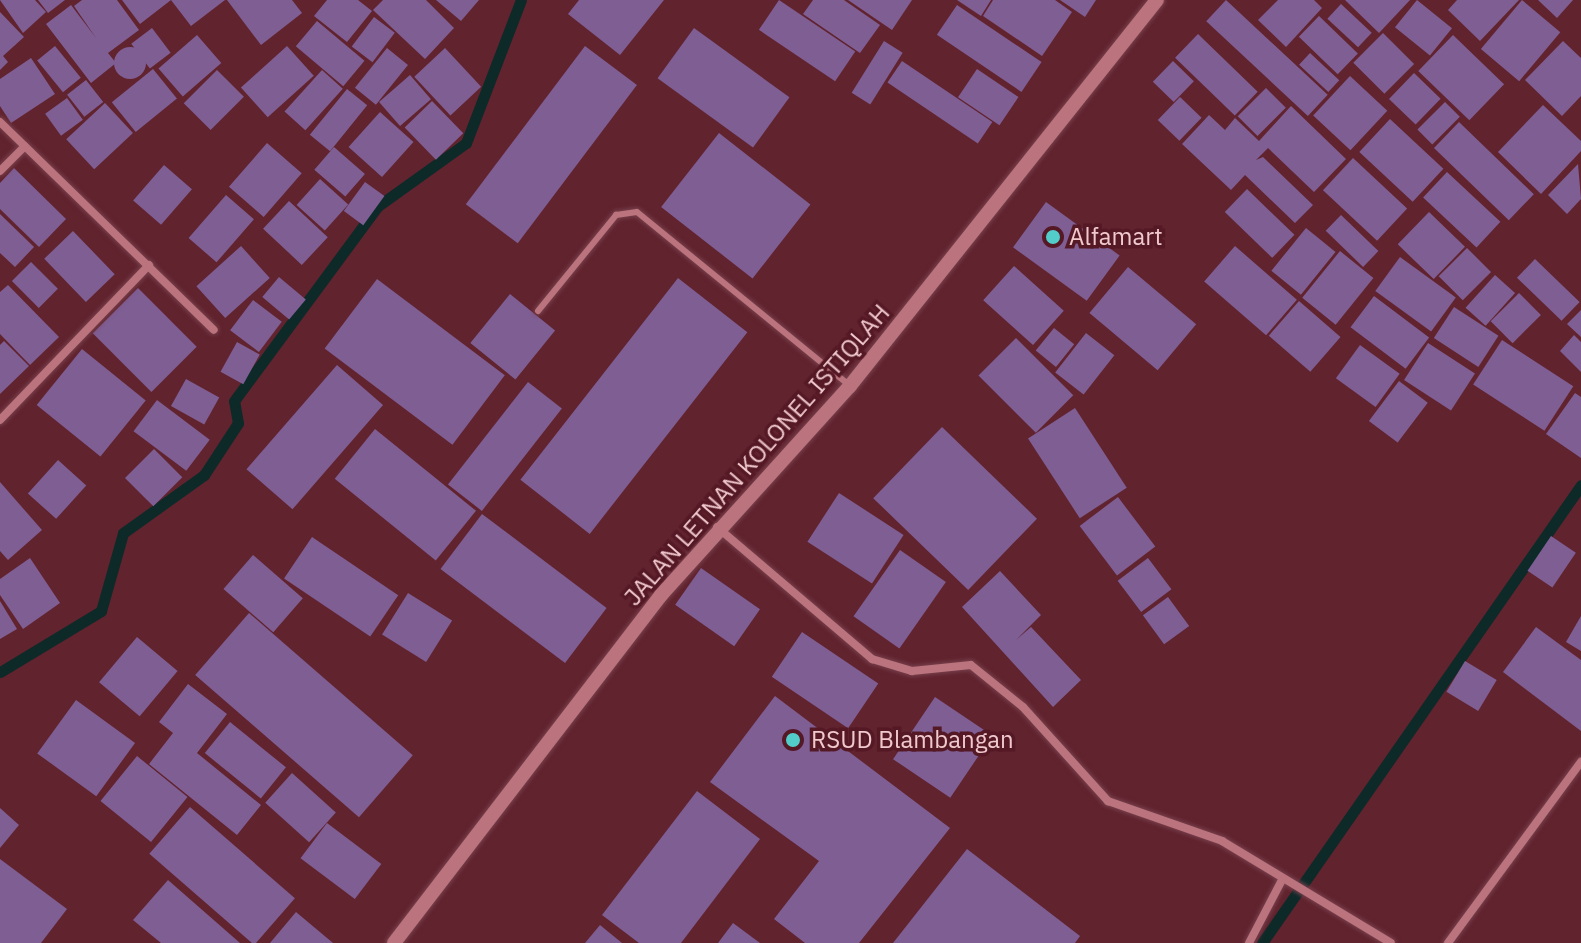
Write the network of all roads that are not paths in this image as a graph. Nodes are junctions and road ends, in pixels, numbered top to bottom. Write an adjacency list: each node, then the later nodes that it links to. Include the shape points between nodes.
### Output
1 (1157, 0): 8 (street, JALAN LETNAN KOLONEL ISTIQLAH)
2 (0, 122): 3 (street)
3 (25, 146): 4 (street); 5 (street)
4 (0, 171)
5 (149, 265): 7 (street); 9 (street)
6 (538, 311): 8 (lane, via 616,215 637,212)
7 (214, 330)
8 (850, 386): 10 (street, JALAN LETNAN KOLONEL ISTIQLAH)
9 (0, 420)
10 (717, 527): 12 (street, via 872,659 912,671 971,665 1023,707 1108,801 1222,841); 13 (street, JALAN LETNAN KOLONEL ISTIQLAH)
11 (1581, 762): 16 (street)
12 (1284, 881): 14 (street); 15 (street)
13 (394, 943)
14 (1249, 943)
15 (1391, 943)
16 (1448, 943)

